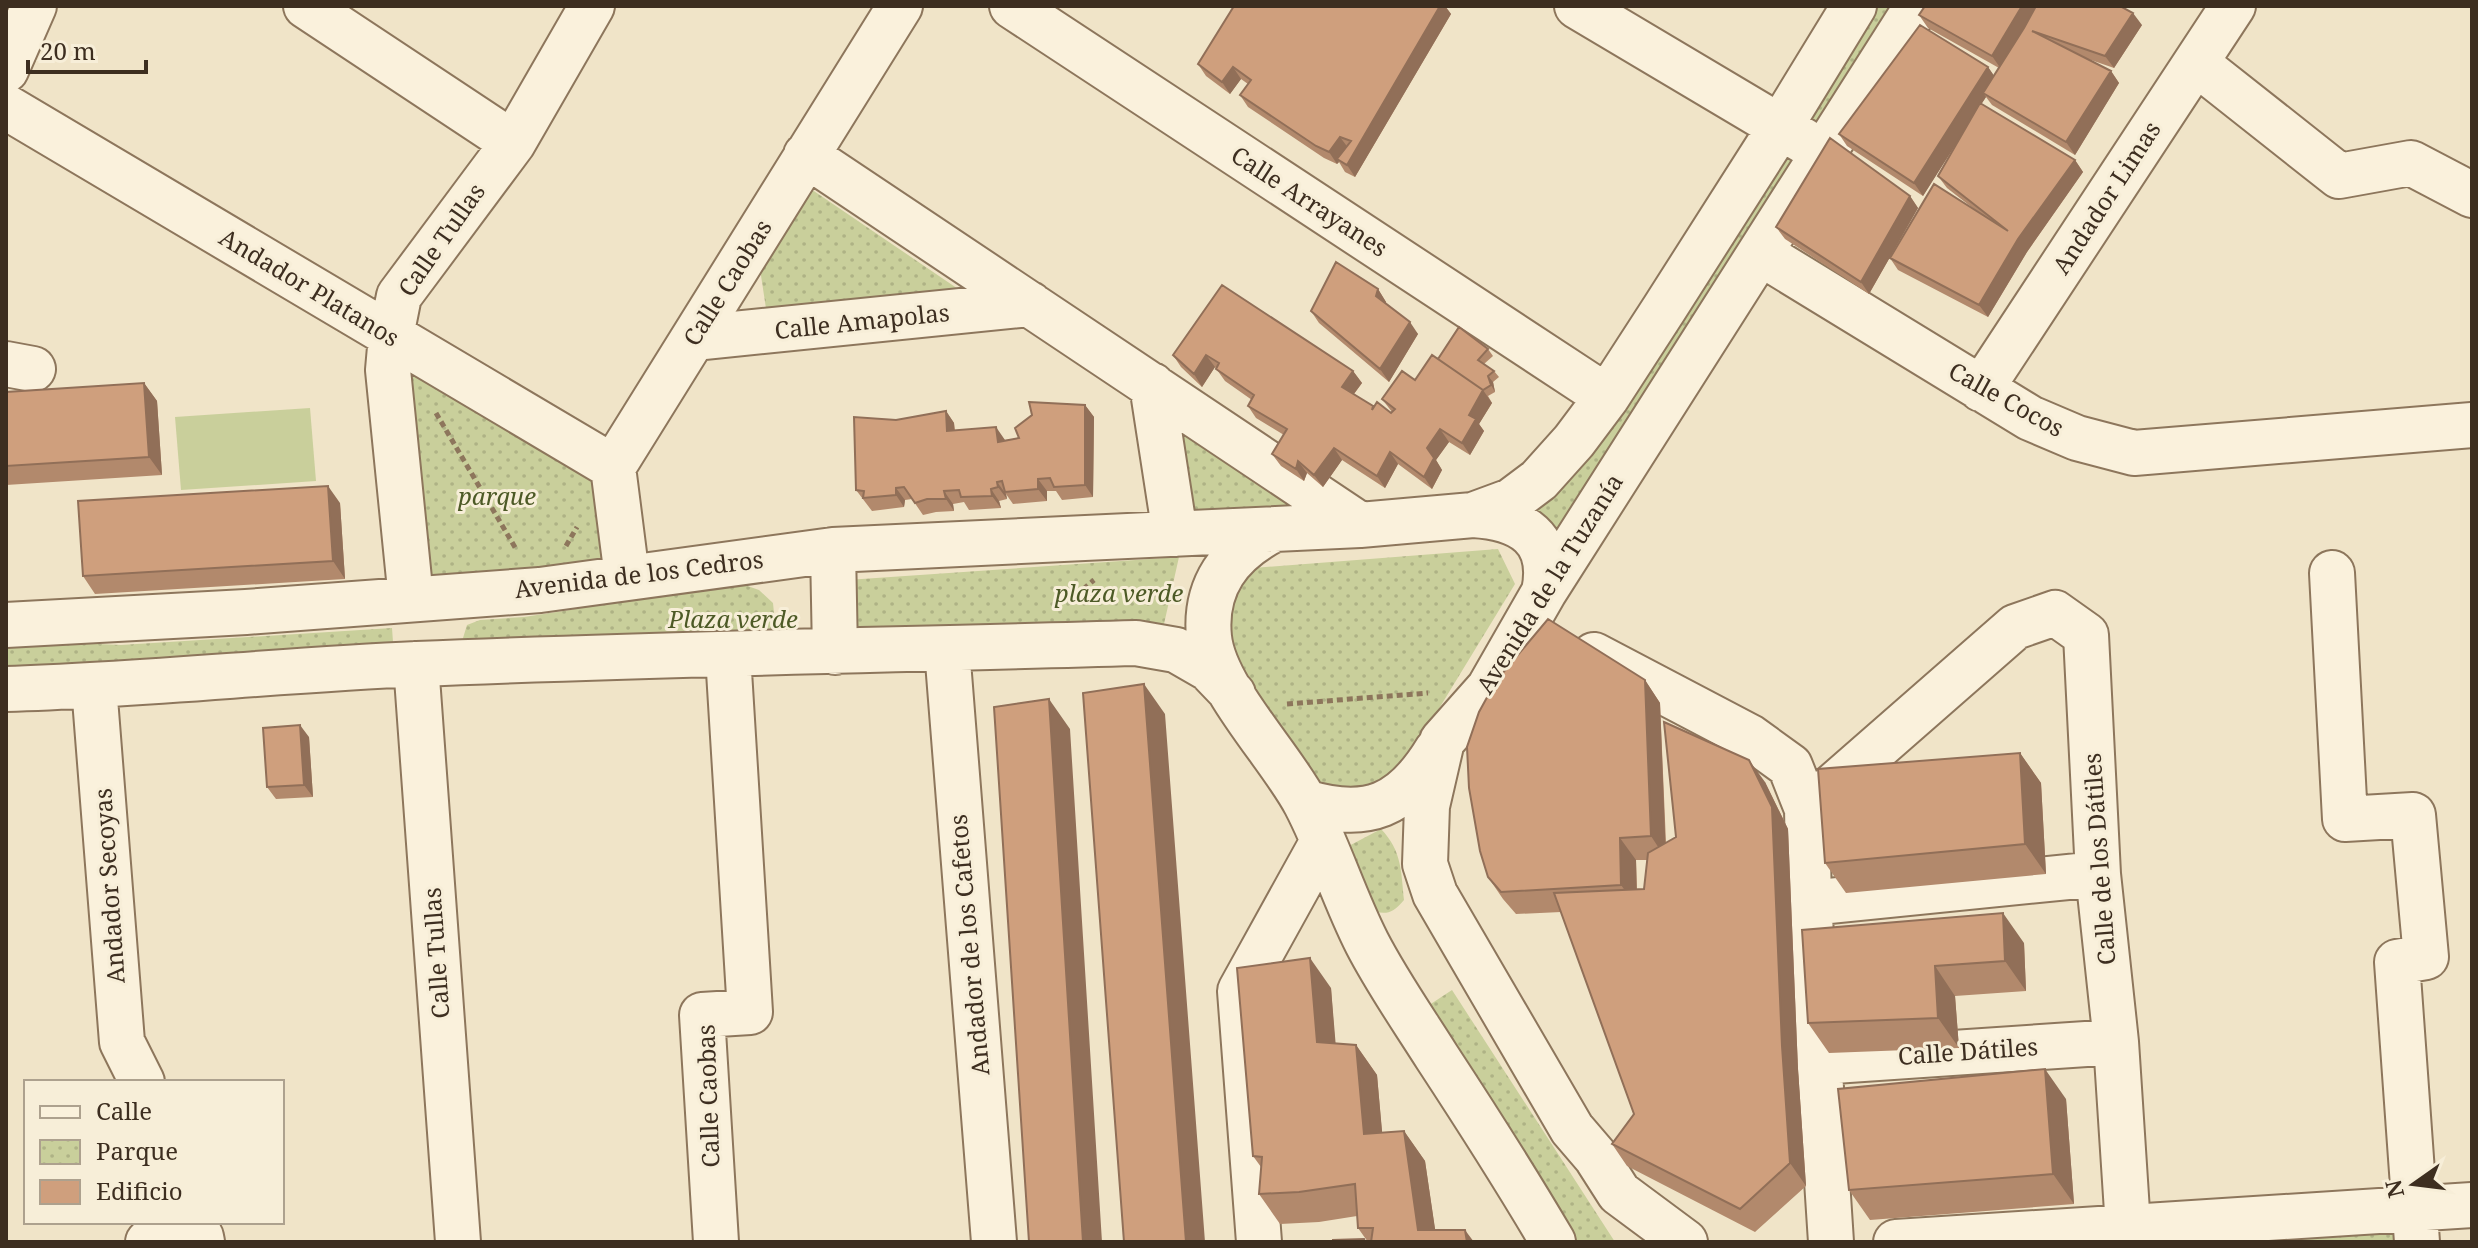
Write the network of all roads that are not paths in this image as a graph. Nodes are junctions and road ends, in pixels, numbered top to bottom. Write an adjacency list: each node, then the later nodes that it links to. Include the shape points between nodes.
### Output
1 (34, 6): 11 (street)
2 (306, 6): 14 (street)
3 (592, 6): 14 (street, Calle Tullas)
4 (900, 6): 16 (street, Calle Caobas)
5 (1012, 6): 24 (street, Calle Arrayanes)
6 (1577, 6): 13 (street)
7 (1854, 6): 13 (street)
8 (1917, 6): 15 (street, Avenida de la Tuzanía)
9 (2231, 7): 10 (street, Andador Limas)
10 (2196, 63): 17 (street, via 2339,176 2411,163); 23 (street, Andador Limas)
11 (6, 70)
12 (6, 107): 20 (street, Andador Platanos)
13 (1780, 127): 15 (street); 24 (street)
14 (513, 143): 20 (street, Calle Tullas, via 399,296)
15 (1824, 153): 18 (street, Avenida de la Tuzanía)
16 (806, 155): 19 (street); 21 (street, Calle Caobas)
17 (2472, 195)
18 (1760, 253): 23 (street, Calle Cocos); 35 (street, Avenida de la Tuzanía)
19 (1030, 304): 21 (street, Calle Amapolas); 22 (street)
20 (391, 336): 26 (street, Andador Platanos); 34 (street, Calle Tullas, via 388,370)
21 (694, 338): 26 (street, Calle Caobas)
22 (1152, 385): 28 (street); 30 (street)
23 (1981, 389): 25 (street, Calle Cocos, via 2077,438 2134,453)
24 (1607, 397): 27 (street, via 1539,480 1511,501)
25 (2472, 425)
26 (613, 467): 33 (street)
27 (1473, 515): 28 (street); 35 (street, via 1518,524 1540,545 1547,576)
28 (1360, 525): 29 (street)
29 (1273, 530): 30 (street, Avenida de los Cedros); 43 (street, via 1236,554 1214,591 1209,614 1214,661)
30 (1175, 534): 31 (street, Avenida de los Cedros)
31 (833, 550): 33 (street, Avenida de los Cedros); 38 (street)
32 (2332, 573): 54 (street, via 2345,819 2413,815 2426,957 2397,962)
33 (627, 577): 34 (street, Avenida de los Cedros, via 540,590)
34 (411, 599): 36 (street, Avenida de los Cedros)
35 (1536, 606): 44 (street, Avenida de la Tuzanía, via 1489,688); 46 (street, via 1790,766)
36 (6, 625)
37 (947, 649): 38 (street); 43 (street, via 1136,643 1176,650 1209,669); 58 (street, Andador de los Cafetos)
38 (835, 652): 39 (street)
39 (728, 655): 40 (street); 57 (street, Calle Caobas, via 750,1012 702,1015)
40 (416, 664): 41 (street); 56 (street, Calle Tullas)
41 (94, 686): 42 (street); 52 (street, Andador Secoyas, via 122,1042)
42 (6, 689)
43 (1237, 701): 45 (street)
44 (1442, 741): 45 (street, via 1427,766 1391,802 1346,810); 61 (street, Avenida de la Tuzanía, via 1424,835 1425,864 1435,894 1572,1129 1619,1193)
45 (1305, 802): 47 (street)
46 (1807, 809): 48 (street, Calle de los Dátiles, via 2015,627 2055,613 2086,635); 49 (street)
47 (1323, 841): 59 (street, via 1240,991); 60 (street, via 1367,943)
48 (2098, 874): 49 (street); 50 (street, Calle de los Dátiles)
49 (1809, 903): 51 (street)
50 (2116, 1042): 51 (street, Calle Dátiles); 55 (street, Calle de los Dátiles)
51 (1819, 1062): 62 (street)
52 (141, 1080)
53 (2472, 1205): 54 (street)
54 (2415, 1225): 55 (street)
55 (2128, 1227): 64 (street)
56 (458, 1242)
57 (716, 1242)
58 (994, 1242)
59 (1259, 1242)
60 (1553, 1242)
61 (1685, 1242)
62 (1831, 1242)
63 (1896, 1242): 64 (street)
64 (1913, 1242)

